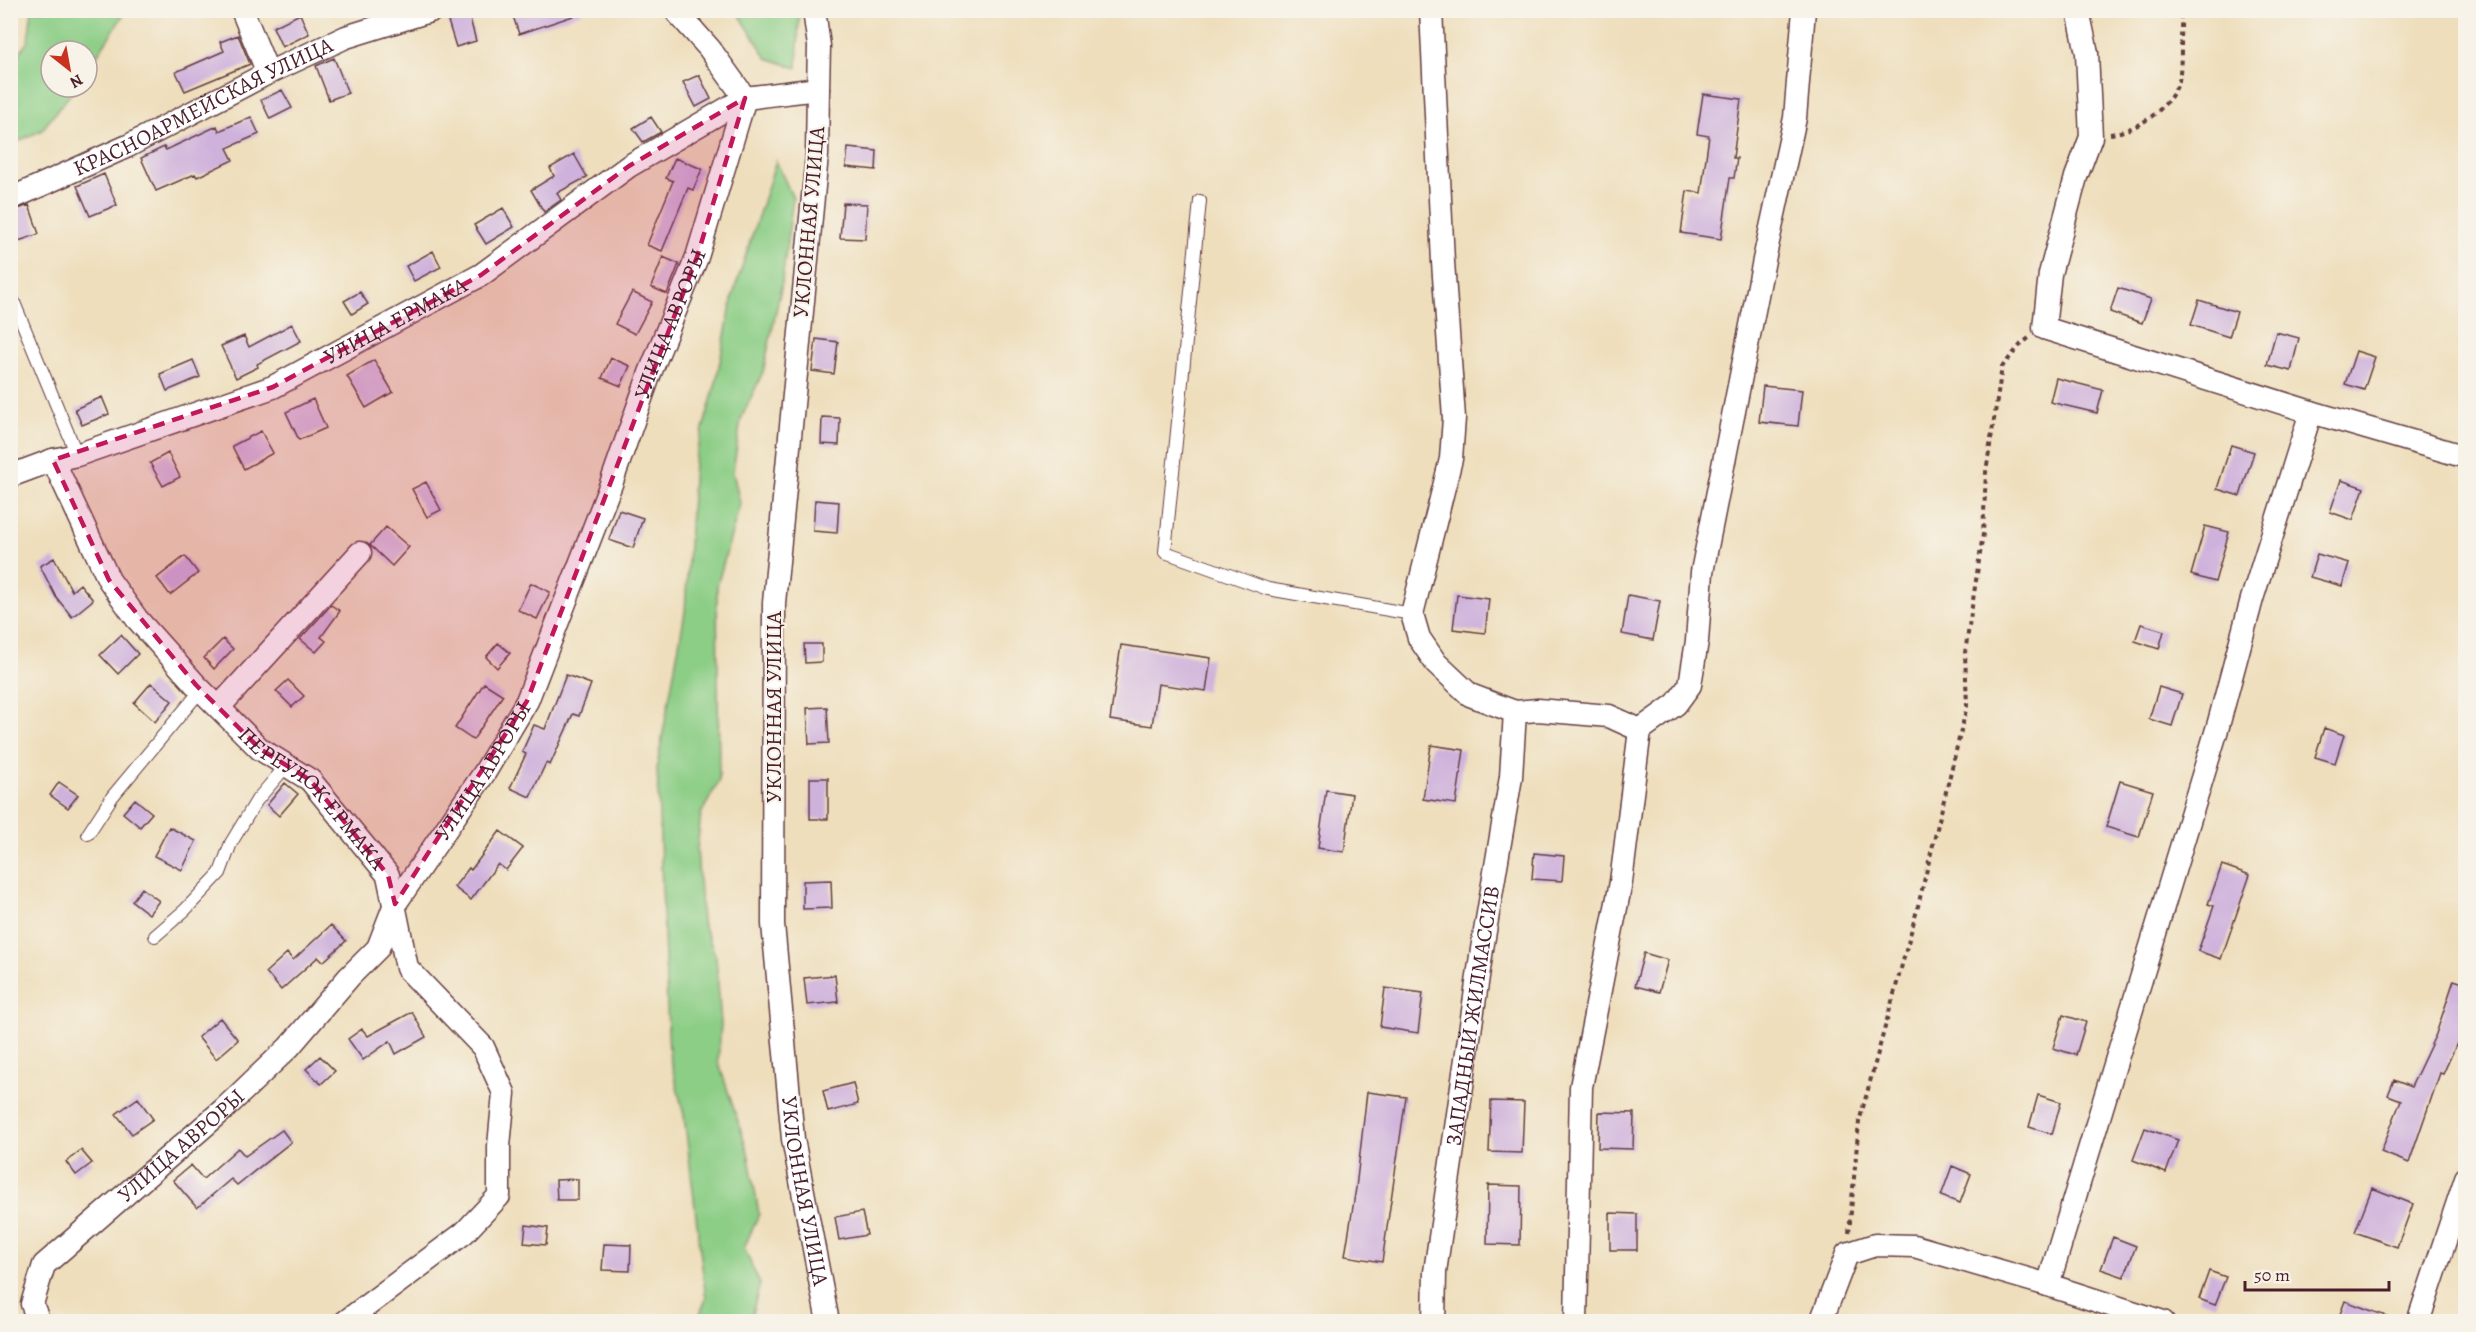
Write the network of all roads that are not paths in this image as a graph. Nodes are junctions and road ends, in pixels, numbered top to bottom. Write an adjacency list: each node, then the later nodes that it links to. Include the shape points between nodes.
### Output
1 (242, 10): 8 (street)
2 (434, 10): 8 (street, КРАСНОАРМЕЙСКАЯ УЛИЦА, via 346,37)
3 (675, 10): 10 (street)
4 (814, 10): 9 (street, УКЛОННАЯ УЛИЦА, via 819,46)
5 (1431, 10): 20 (street, via 1454,418 1451,459)
6 (1804, 10): 24 (street, via 1795,118 1702,572 1690,685 1676,704)
7 (2078, 10): 14 (street, via 2087,53 2091,137 2050,274 2044,328)
8 (268, 73): 11 (street, КРАСНОАРМЕЙСКАЯ УЛИЦА, via 128,146)
9 (818, 89): 10 (street, УКЛОННАЯ УЛИЦА); 33 (street, УКЛОННАЯ УЛИЦА, via 817,156 774,603 773,924 793,1139)
10 (745, 98): 15 (street, УЛИЦА ЕРМАКА, via 629,166 481,275 273,387); 27 (street, УЛИЦА АВРОРЫ, via 697,257 528,700 485,772)
11 (10, 199)
12 (1200, 201): 20 (lane, via 1165,552 1268,589)
13 (10, 293): 15 (lane)
14 (2312, 412): 16 (street); 30 (street, via 2252,599 2215,736)
15 (77, 455): 17 (street, УЛИЦА ЕРМАКА)
16 (2466, 457)
17 (53, 460): 18 (street, УЛИЦА ЕРМАКА); 21 (street, ПЕРЕУЛОК ЕРМАКА, via 109,580 137,619)
18 (10, 476)
19 (360, 553): 22 (street)
20 (1412, 614): 23 (street, via 1419,638 1436,663 1470,696)
21 (201, 690): 22 (street, ПЕРЕУЛОК ЕРМАКА); 26 (lane, via 112,797)
22 (219, 707): 25 (street, ПЕРЕУЛОК ЕРМАКА, via 260,749)
23 (1515, 712): 24 (street, via 1609,716); 34 (street, ЗАПАДНЫЙ ЖИЛМАССИВ, via 1511,777 1436,1272)
24 (1640, 730): 35 (street, via 1622,882 1581,1087)
25 (287, 765): 27 (street, ПЕРЕУЛОК ЕРМАКА, via 310,780 388,876); 28 (lane, via 257,801 231,843 220,873)
26 (88, 834)
27 (395, 904): 31 (street, УЛИЦА АВРОРЫ, via 378,948 289,1047 224,1109 44,1265 32,1304); 32 (street, ПЕРЕУЛОК ЕРМАКА, via 407,968 483,1047 504,1093 499,1196 464,1233)
28 (155, 936)
29 (2466, 1178): 38 (street)
30 (2048, 1285): 36 (street, via 1914,1246 1875,1245 1847,1254); 37 (street)
31 (39, 1322)
32 (345, 1322)
33 (828, 1322)
34 (1434, 1322)
35 (1576, 1322)
36 (1821, 1322)
37 (2163, 1322)
38 (2418, 1322)

